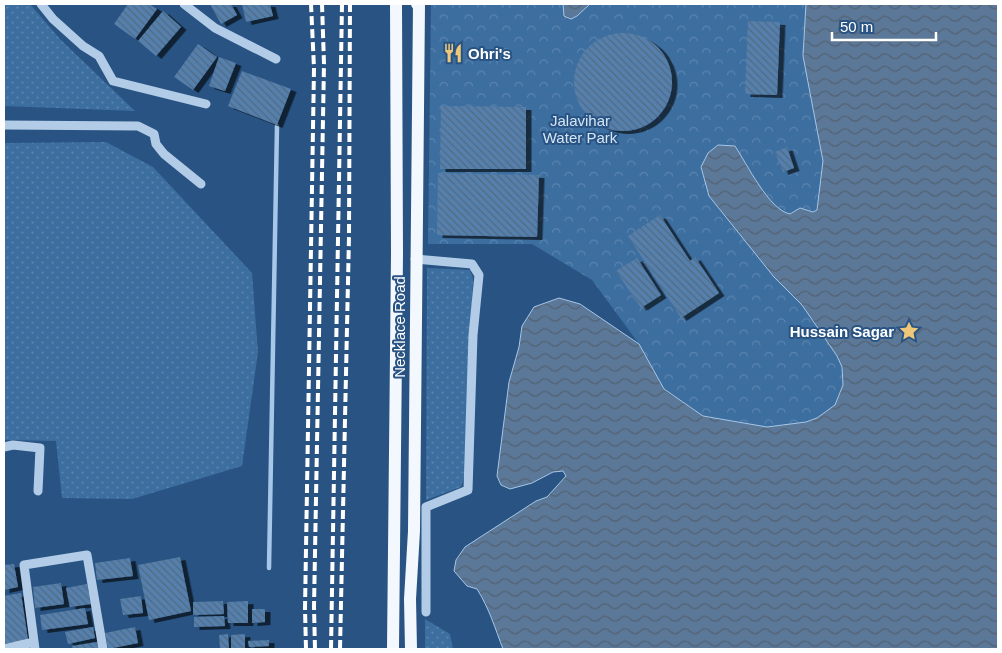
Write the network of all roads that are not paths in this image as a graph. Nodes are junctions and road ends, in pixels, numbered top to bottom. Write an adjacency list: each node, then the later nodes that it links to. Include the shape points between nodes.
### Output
1 (41, 4): 6 (street, via 65,30 99,56 113,81)
2 (396, 4): 16 (main road, Necklace Road)
3 (418, 4): 9 (main road, Necklace Road)
4 (188, 6): 5 (street, via 215,28)
5 (276, 58)
6 (206, 104)
7 (4, 125): 8 (street, via 138,126 154,134 156,144 164,154)
8 (201, 184)
9 (415, 259): 12 (street, via 472,264 479,275 473,335 468,490 426,507); 17 (main road, Necklace Road)
10 (4, 447): 11 (street, via 40,448)
11 (38, 490)
12 (426, 612)
13 (34, 646): 14 (street); 15 (street, via 24,565 87,555)
14 (4, 649)
15 (104, 649)
16 (393, 649)
17 (411, 649)

